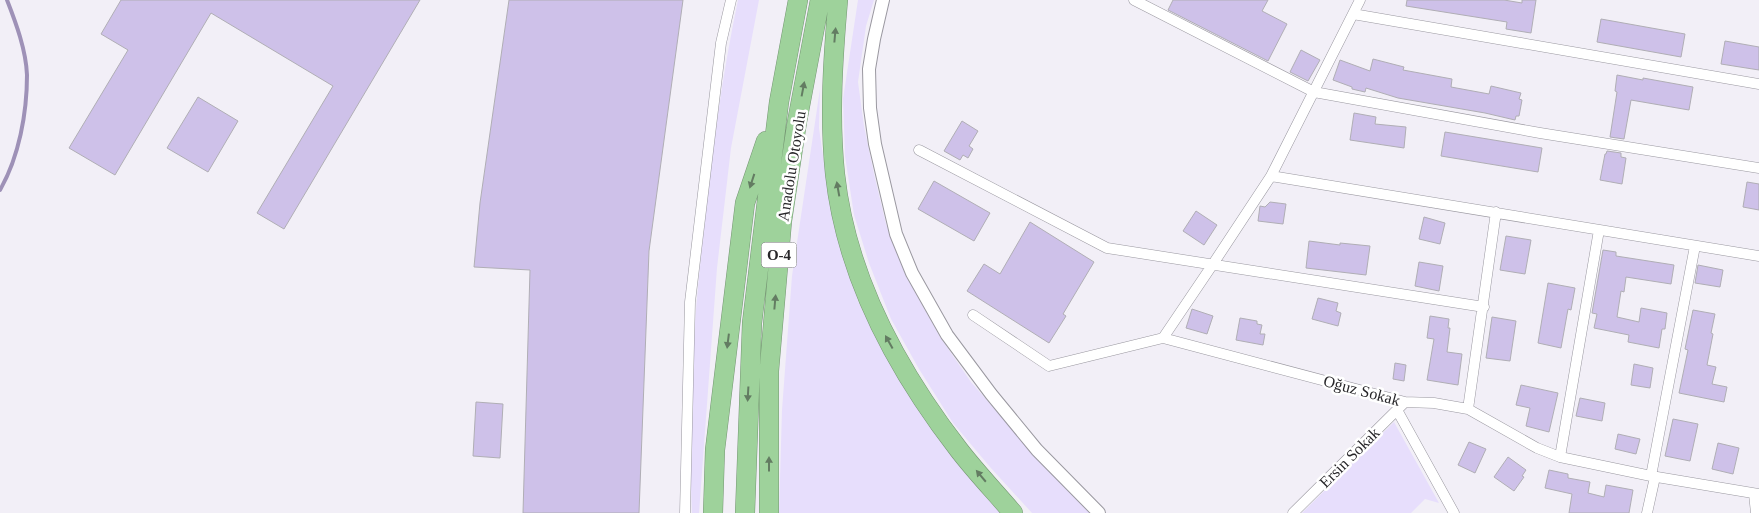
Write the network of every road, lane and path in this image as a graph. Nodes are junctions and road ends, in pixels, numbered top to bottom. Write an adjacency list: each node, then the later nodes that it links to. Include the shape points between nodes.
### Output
1 (731, 0): 29 (street, via 721,43 690,302)
2 (798, 0): 11 (highway, Anadolu Otoyolu / O-4)
3 (820, 0): 32 (highway, Anadolu Otoyolu / O-4, one-way to 3, via 769,371 782,222)
4 (838, 0): 33 (highway, one-way to 4, via 959,450 920,394 883,331 853,257 835,174 832,65)
5 (883, 0): 34 (street, via 869,69 870,108 896,234 909,265 947,335 991,394 1037,450)
6 (1134, 0): 10 (street)
7 (1360, 0): 8 (street)
8 (1353, 14): 9 (street); 10 (street)
9 (1759, 84)
10 (1314, 92): 13 (street); 14 (street)
11 (779, 102): 30 (highway, one-way to 30, via 745,203 715,450); 31 (highway, Anadolu Otoyolu / O-4, one-way to 31, via 752,323)
12 (919, 150): 19 (street, via 1106,248)
13 (1759, 168)
14 (1271, 176): 15 (street); 19 (street)
15 (1496, 212): 16 (street); 20 (street)
16 (1599, 230): 17 (street); 26 (street)
17 (1695, 246): 18 (street); 27 (street)
18 (1759, 256)
19 (1214, 264): 20 (street); 22 (street)
20 (1484, 307): 24 (street)
21 (973, 315): 22 (street, Oğuz Sokak, via 1049,366)
22 (1163, 338): 23 (street, Oğuz Sokak)
23 (1405, 402): 24 (street, Oğuz Sokak); 25 (street, Ersin Sokak)
24 (1468, 409): 26 (street, Oğuz Sokak)
25 (1397, 410): 35 (street, Ersin Sokak); 36 (street)
26 (1560, 457): 27 (street, Oğuz Sokak)
27 (1653, 476): 28 (street, Oğuz Sokak); 37 (street)
28 (1756, 494): 38 (street)
29 (684, 513)
30 (713, 513)
31 (744, 513)
32 (769, 513)
33 (1013, 513)
34 (1099, 513)
35 (1293, 513)
36 (1454, 513)
37 (1647, 513)
38 (1756, 513)

